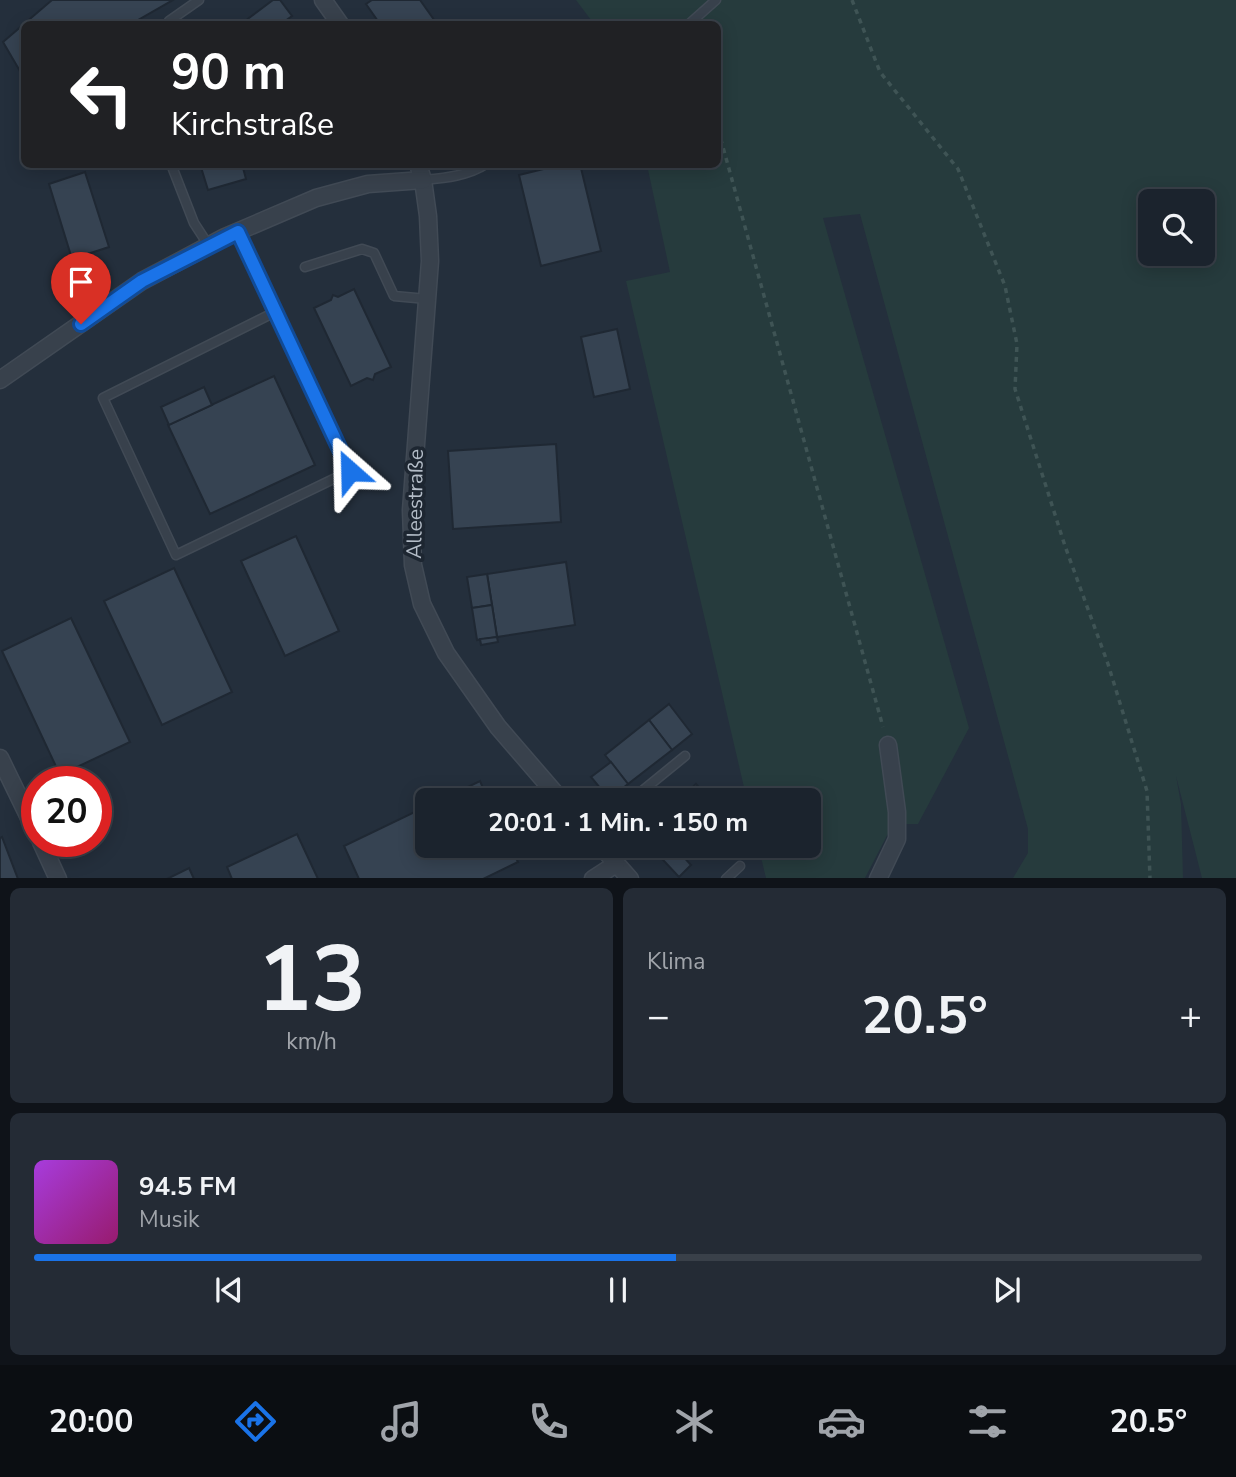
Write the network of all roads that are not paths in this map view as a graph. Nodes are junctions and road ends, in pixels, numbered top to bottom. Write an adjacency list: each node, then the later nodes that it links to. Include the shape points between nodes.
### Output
1 (198, 0): 4 (lane)
2 (323, 0): 5 (street)
3 (716, 0): 6 (lane)
4 (169, 21)
5 (338, 21)
6 (692, 21)
7 (173, 168): 11 (lane, via 194,223)
8 (481, 168): 9 (lane, via 449,178)
9 (421, 172): 10 (street, via 316,198); 13 (street, Alleestraße, via 428,216)
10 (238, 232): 11 (street); 14 (lane)
11 (209, 246): 15 (street, via 142,281)
12 (305, 267): 13 (lane, via 362,249 374,253 394,296)
13 (427, 299): 19 (street, Alleestraße, via 411,510 413,565 422,604 446,653 498,727)
14 (275, 312): 14 (lane, via 103,398 176,555 350,471)
15 (0, 380)
16 (888, 745): 30 (street, via 897,839)
17 (685, 756): 20 (lane)
18 (0, 758): 21 (street)
19 (551, 788)
20 (646, 788)
21 (21, 801)
22 (48, 857): 26 (street)
23 (611, 858): 24 (street)
24 (616, 864): 27 (street); 28 (street)
25 (740, 866): 29 (lane)
26 (58, 878)
27 (593, 878)
28 (630, 878)
29 (726, 878)
30 (878, 878)

